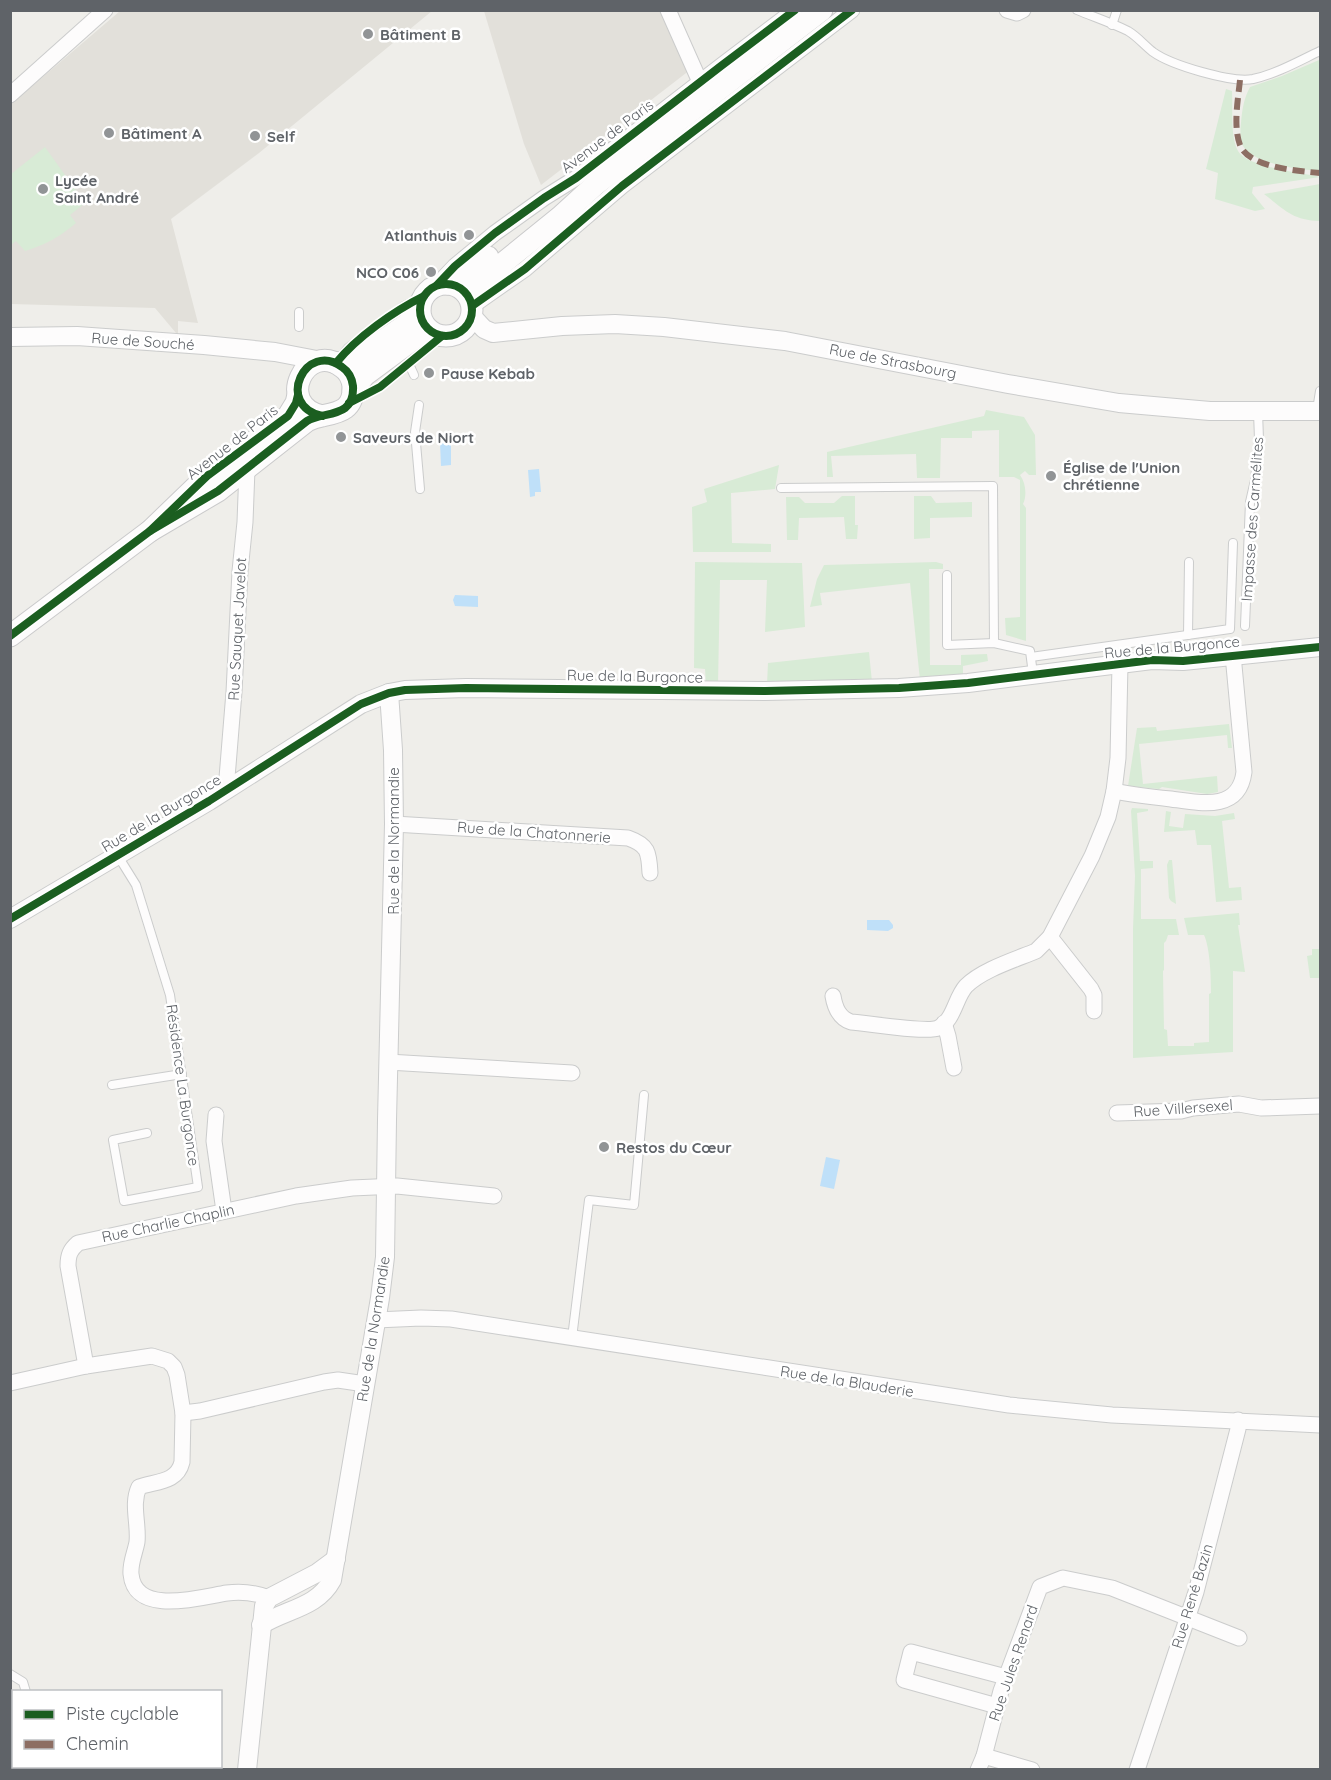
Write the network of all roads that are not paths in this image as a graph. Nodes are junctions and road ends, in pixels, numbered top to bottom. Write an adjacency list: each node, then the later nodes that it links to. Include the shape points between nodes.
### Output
1 (105, 10): 15 (street)
2 (795, 10): 13 (street, Avenue de Paris)
3 (822, 10): 12 (main road, Avenue de Paris)
4 (852, 10): 18 (street, Avenue de Paris)
5 (1007, 10): 6 (street)
6 (1023, 10)
7 (1077, 10): 10 (lane)
8 (1117, 10): 10 (lane)
9 (670, 16): 14 (street)
10 (1112, 25): 11 (lane, via 1137,37 1171,62 1240,80 1264,76)
11 (1320, 51)
12 (755, 61): 13 (street, Avenue de Paris); 16 (main road, Avenue de Paris)
13 (721, 66): 14 (street, Avenue de Paris)
14 (700, 82): 17 (street, Avenue de Paris)
15 (10, 95)
16 (623, 164): 17 (main road, Avenue de Paris); 18 (street, via 629,172)
17 (589, 179): 19 (main road, Avenue de Paris, via 452,283)
18 (622, 186): 19 (street, Avenue de Paris, via 525,269)
19 (448, 298): 22 (main road, via 423,322); 22 (main road, via 468,325 452,336); 25 (main road, Avenue de Paris, via 354,360); 33 (street, Rue de Strasbourg, via 493,333 615,324 664,327 785,340 1119,403)
20 (299, 312): 21 (lane)
21 (299, 327)
22 (438, 334): 26 (lane); 30 (main road, via 415,338 365,375)
23 (10, 337): 24 (street, Rue de Souché, via 77,336)
24 (275, 352): 25 (street, Rue de Souché, via 299,350); 28 (street, via 288,363)
25 (329, 362): 28 (main road, via 310,365 303,372); 30 (main road, via 348,372)
26 (409, 364): 27 (lane); 30 (lane, via 380,387)
27 (414, 375)
28 (299, 387): 34 (main road, via 302,404); 38 (main road, Avenue de Paris, via 288,416 207,476)
29 (1320, 391): 32 (lane)
30 (351, 396): 34 (main road, via 344,409)
31 (419, 405): 37 (lane, via 415,432)
32 (1319, 411): 33 (street, Rue de Strasbourg)
33 (1258, 412): 42 (lane, Impasse des Carmélites)
34 (322, 416): 35 (main road, Avenue de Paris, via 307,421)
35 (247, 469): 38 (main road, Avenue de Paris); 52 (street, Rue Sauquet Javelot)
36 (781, 488): 45 (lane, via 993,486)
37 (420, 489)
38 (150, 531): 44 (main road, Avenue de Paris)
39 (1233, 543): 43 (lane, via 1230,629)
40 (1189, 562): 43 (lane)
41 (947, 575): 45 (lane, via 947,645)
42 (1245, 626)
43 (1188, 635): 48 (lane)
44 (10, 636)
45 (994, 643): 48 (lane, via 1030,651)
46 (1320, 647): 47 (street, Rue de la Burgonce)
47 (1233, 656): 49 (street, Rue de la Burgonce); 53 (street, via 1244,772 1236,793 1221,801 1205,803)
48 (1030, 657): 50 (lane)
49 (1120, 664): 50 (street, Rue de la Burgonce); 53 (street)
50 (1033, 675): 51 (street, Rue de la Burgonce, via 864,690 466,688)
51 (389, 693): 52 (street, Rue de la Burgonce, via 361,704); 54 (street, Rue de la Normandie)
52 (226, 790): 55 (street, Rue de la Burgonce)
53 (1114, 791): 58 (street, via 1100,840)
54 (394, 824): 56 (street, Rue de la Chatonnerie, via 628,838 645,847); 62 (street, Rue de la Normandie)
55 (118, 856): 57 (street, Rue de la Burgonce); 65 (lane, Résidence La Burgonce, via 136,885 170,995)
56 (650, 873)
57 (10, 919)
58 (1050, 937): 60 (street, via 1091,989); 61 (street, via 1035,951 973,980)
59 (833, 996): 61 (street, via 837,1011 851,1022 925,1029)
60 (1094, 1011)
61 (944, 1023): 63 (street)
62 (388, 1062): 64 (street); 72 (street, Rue de la Normandie)
63 (954, 1068)
64 (572, 1073)
65 (182, 1074): 66 (lane); 71 (lane, Résidence La Burgonce, via 198,1187 124,1201 113,1140)
66 (112, 1085)
67 (644, 1095): 76 (lane, via 634,1205 589,1200)
68 (1320, 1106): 69 (street, Rue Villersexel, via 1261,1108 1239,1104)
69 (1117, 1113)
70 (216, 1115): 74 (street, via 214,1141)
71 (147, 1133)
72 (386, 1187): 73 (street, Rue Charlie Chaplin); 74 (street, Rue Charlie Chaplin, via 296,1196); 75 (street, Rue de la Normandie, via 385,1257)
73 (494, 1196)
74 (224, 1211): 77 (street, Rue Charlie Chaplin, via 89,1239 70,1249 68,1266)
75 (376, 1320): 76 (street, Rue de la Blauderie, via 451,1319); 79 (street, Rue de la Normandie)
76 (572, 1338): 81 (street, Rue de la Blauderie, via 1009,1405 1112,1415)
77 (87, 1366): 78 (street); 80 (street, via 152,1356 168,1361 177,1375)
78 (10, 1383)
79 (365, 1384): 80 (street, via 324,1382); 83 (street, Rue de la Normandie)
80 (183, 1413): 84 (street, via 180,1470 170,1479 139,1487 136,1493 137,1540 131,1563 132,1582 146,1597 156,1600 197,1600 228,1593)
81 (1238, 1420): 82 (street, Rue de la Blauderie); 85 (street, Rue René Bazin)
82 (1320, 1425)
83 (336, 1559): 84 (street); 86 (street, Rue de la Normandie, via 332,1580 320,1597)
84 (269, 1598): 86 (street)
85 (1187, 1619): 87 (street, Rue Jules Renard); 89 (street, Rue Jules Renard, via 1112,1588 1063,1578 1040,1587); 95 (street, Rue René Bazin)
86 (261, 1625): 93 (street)
87 (1239, 1638)
88 (10, 1674): 90 (lane, via 23,1682)
89 (1006, 1677): 91 (street, Rue Jules Renard); 91 (street, via 912,1652 904,1680)
90 (25, 1690)
91 (997, 1706): 92 (street, Rue Jules Renard)
92 (981, 1763): 94 (street)
93 (247, 1770)
94 (1032, 1770)
95 (1137, 1770)

